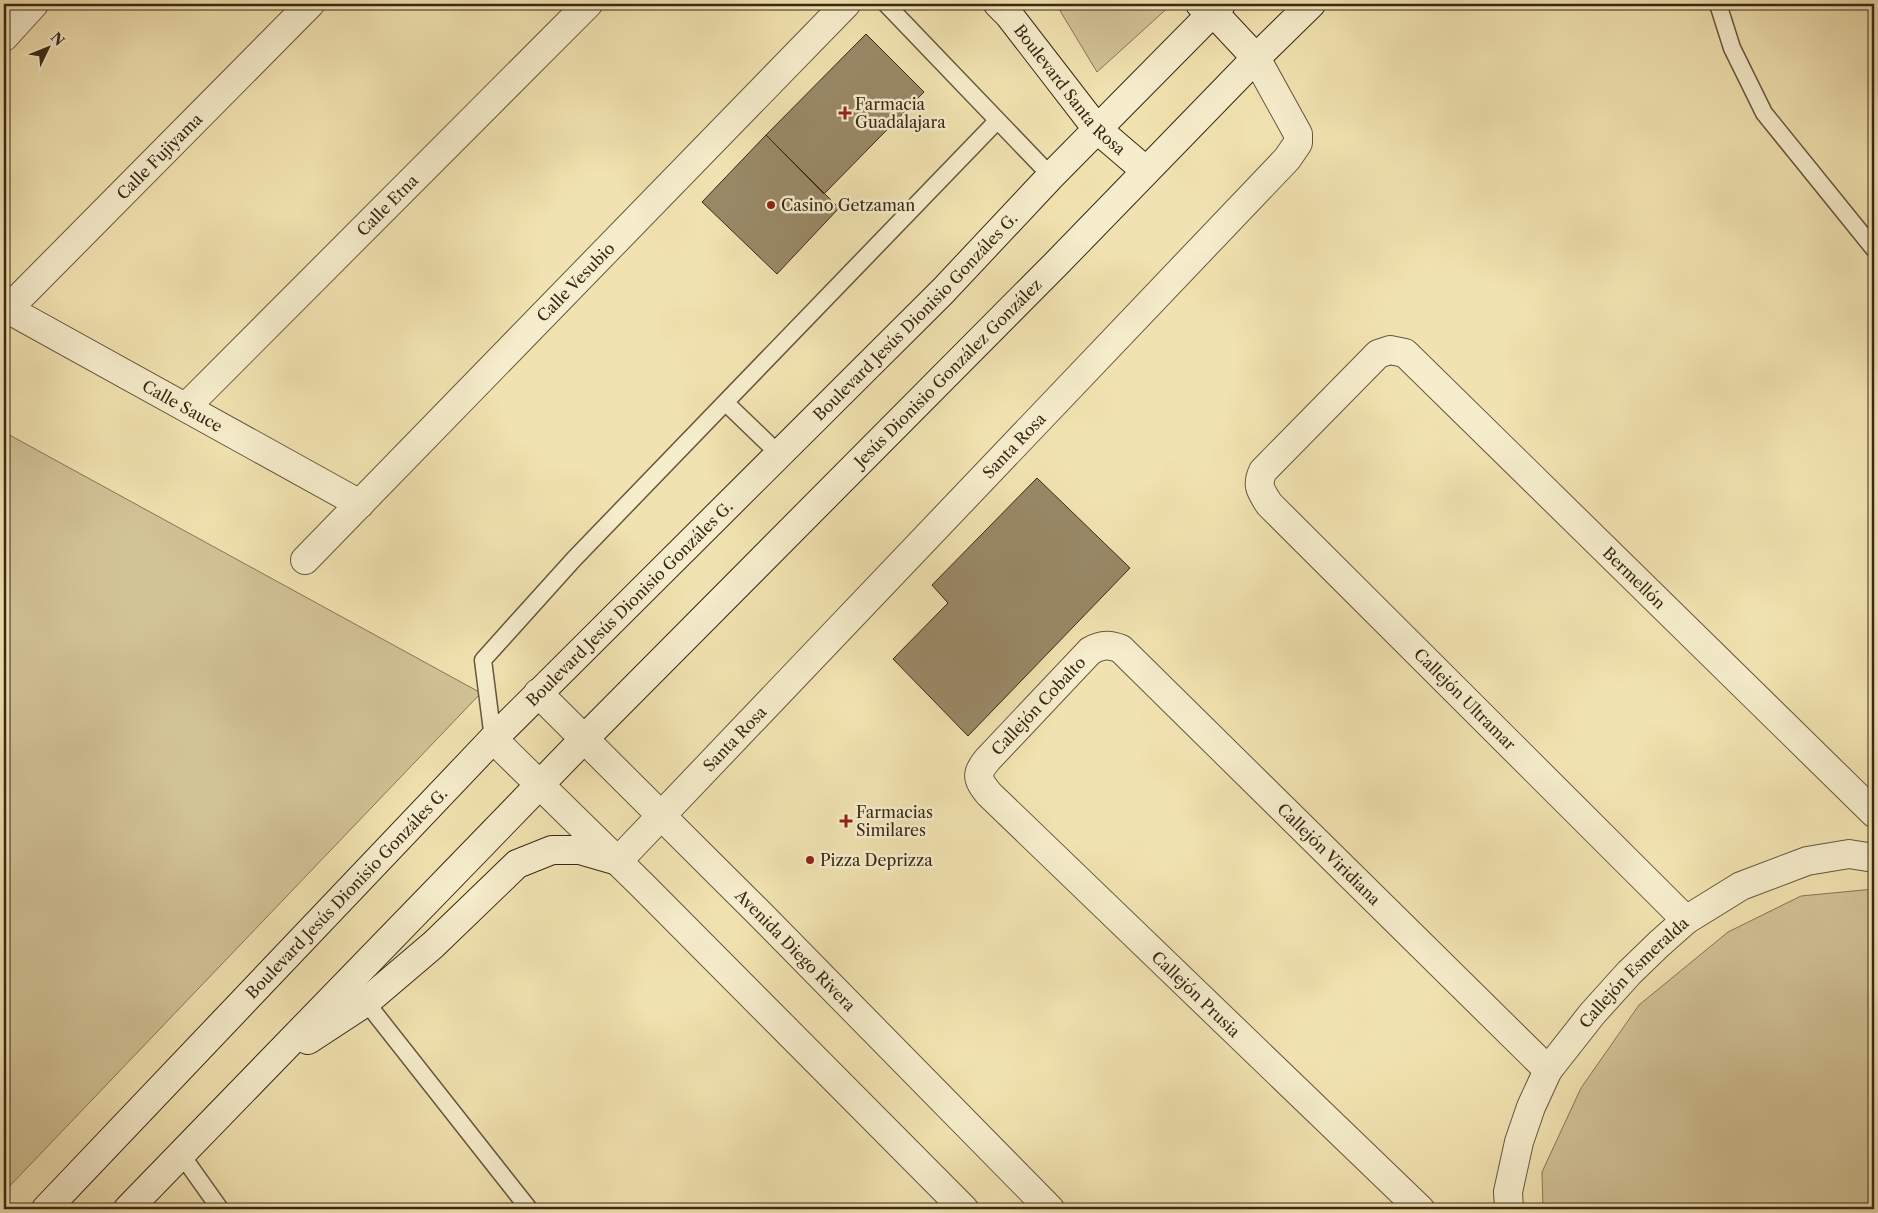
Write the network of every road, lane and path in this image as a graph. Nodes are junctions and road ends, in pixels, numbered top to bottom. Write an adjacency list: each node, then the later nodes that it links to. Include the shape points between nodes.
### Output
1 (34, 4): 10 (street)
2 (310, 4): 17 (street, Calle Fujiyama)
3 (588, 4): 19 (street, Calle Etna)
4 (846, 4): 22 (street, Calle Vesubio)
5 (886, 4): 12 (lane)
6 (998, 4): 13 (street, Boulevard Santa Rosa)
7 (1311, 4): 11 (street, Jesús Dionisio González González)
8 (1718, 4): 16 (lane, via 1732,48 1764,113)
9 (1211, 6): 11 (street, Santa Rosa); 13 (street, Boulevard Jesús Dionisio Gonzáles G.)
10 (4, 37)
11 (1256, 58): 14 (street, Jesús Dionisio González González); 31 (street, Santa Rosa, via 1298,134 1298,142 1287,159)
12 (998, 120): 15 (lane); 18 (lane)
13 (1097, 129): 14 (street, Boulevard Santa Rosa); 15 (street, Boulevard Jesús Dionisio Gonzáles G.)
14 (1146, 171): 27 (street, Jesús Dionisio González González)
15 (1051, 176): 20 (street, Boulevard Jesús Dionisio Gonzáles G., via 942,291)
16 (1874, 249)
17 (6, 308): 19 (street, Calle Sauce)
18 (726, 403): 20 (lane); 26 (lane, via 574,559 483,660)
19 (186, 407): 22 (street, Calle Sauce)
20 (779, 454): 25 (street, Boulevard Jesús Dionisio Gonzáles G.)
21 (1263, 471): 30 (street, Bermellón, via 1378,354 1390,350 1405,353); 34 (street, Callejón Ultramar, via 1258,480 1260,491 1269,504)
22 (360, 504): 23 (street, Calle Vesubio)
23 (305, 560)
24 (1106, 645): 28 (street, Callejón Cobalto, via 1090,651 980,768); 38 (street, Callejón Viridiana, via 1121,649)
25 (538, 693): 26 (street, Boulevard Jesús Dionisio Gonzáles G.); 27 (street, Avenida Diego Rivera)
26 (493, 739): 29 (street); 40 (street, Boulevard Jesús Dionisio Gonzáles G.)
27 (584, 739): 29 (street); 31 (street, Avenida Diego Rivera)
28 (978, 775): 46 (street, Callejón Prusia, via 989,794)
29 (539, 785): 33 (street); 35 (street)
30 (1874, 813)
31 (662, 816): 33 (street, Santa Rosa); 45 (street, Avenida Diego Rivera)
32 (1874, 858): 34 (street, Callejón Esmeralda, via 1849,854 1807,861 1741,886)
33 (618, 861): 36 (street, via 580,850 552,850 517,864 433,945); 44 (street)
34 (1686, 920): 38 (street, Callejón Esmeralda, via 1629,973)
35 (350, 981): 36 (lane); 37 (street)
36 (366, 1002): 37 (street); 43 (lane)
37 (265, 1068): 39 (street)
38 (1548, 1070): 47 (street, Callejón Esmeralda, via 1519,1142 1508,1192)
39 (181, 1154): 41 (street); 42 (lane)
40 (46, 1209)
41 (128, 1209)
42 (220, 1209)
43 (529, 1209)
44 (964, 1209)
45 (1050, 1209)
46 (1420, 1209)
47 (1509, 1209)

